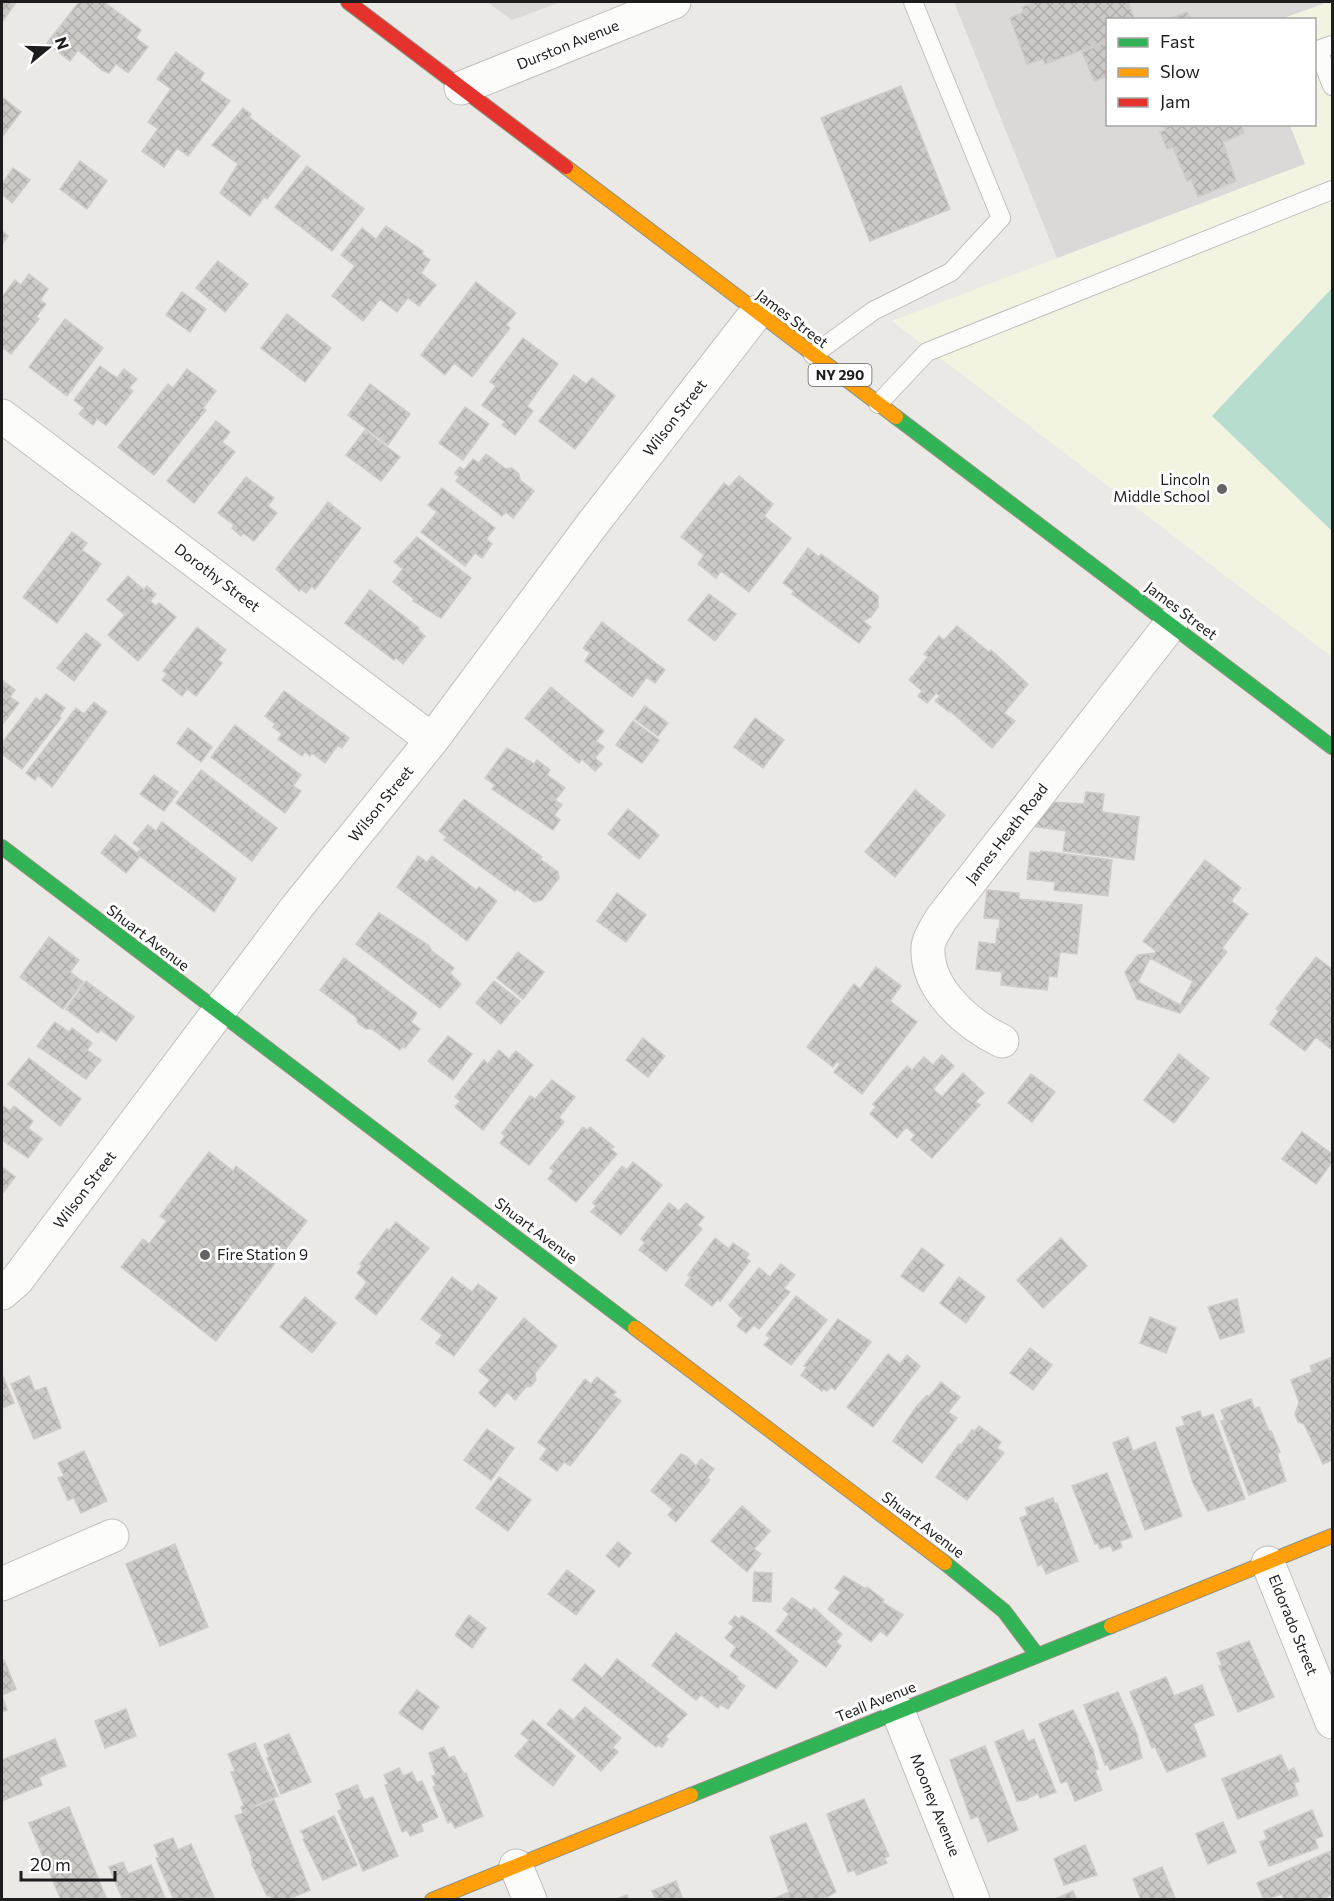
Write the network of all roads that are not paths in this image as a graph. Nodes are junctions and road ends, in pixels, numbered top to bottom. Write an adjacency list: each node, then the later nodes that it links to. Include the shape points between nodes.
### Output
1 (348, 2): 6 (street, James Street / NY 290)
2 (674, 2): 6 (street, Durston Avenue)
3 (913, 2): 9 (lane, via 1001,218 951,272 873,311)
4 (1332, 45): 5 (lane, via 1318,50)
5 (1332, 86)
6 (461, 88): 8 (street, James Street / NY 290)
7 (1332, 190): 10 (lane, via 927,352)
8 (757, 312): 9 (street, James Street / NY 290); 13 (street, Wilson Street)
9 (813, 355): 10 (street, James Street / NY 290)
10 (878, 404): 12 (street, James Street / NY 290)
11 (2, 416): 13 (street, Dorothy Street)
12 (1171, 624): 14 (street, James Street / NY 290); 17 (street, James Heath Road, via 941,919 928,946 930,969 955,1008)
13 (432, 740): 16 (street, Wilson Street, via 297,907)
14 (1332, 747)
15 (2, 847): 16 (street, Shuart Avenue)
16 (219, 1012): 18 (street, Wilson Street, via 17,1280); 23 (street, Shuart Avenue, via 981,1590 1004,1611)
17 (1002, 1041)
18 (2, 1293)
19 (112, 1536): 22 (street)
20 (1332, 1536): 21 (street, Teall Avenue)
21 (1268, 1563): 23 (street, Teall Avenue); 25 (street, Eldorado Street)
22 (2, 1584)
23 (1037, 1655): 24 (street, Teall Avenue)
24 (898, 1711): 26 (street, Teall Avenue); 29 (street, Mooney Avenue)
25 (1332, 1722)
26 (516, 1866): 27 (street, Teall Avenue); 28 (street)
27 (432, 1899)
28 (530, 1899)
29 (973, 1899)

